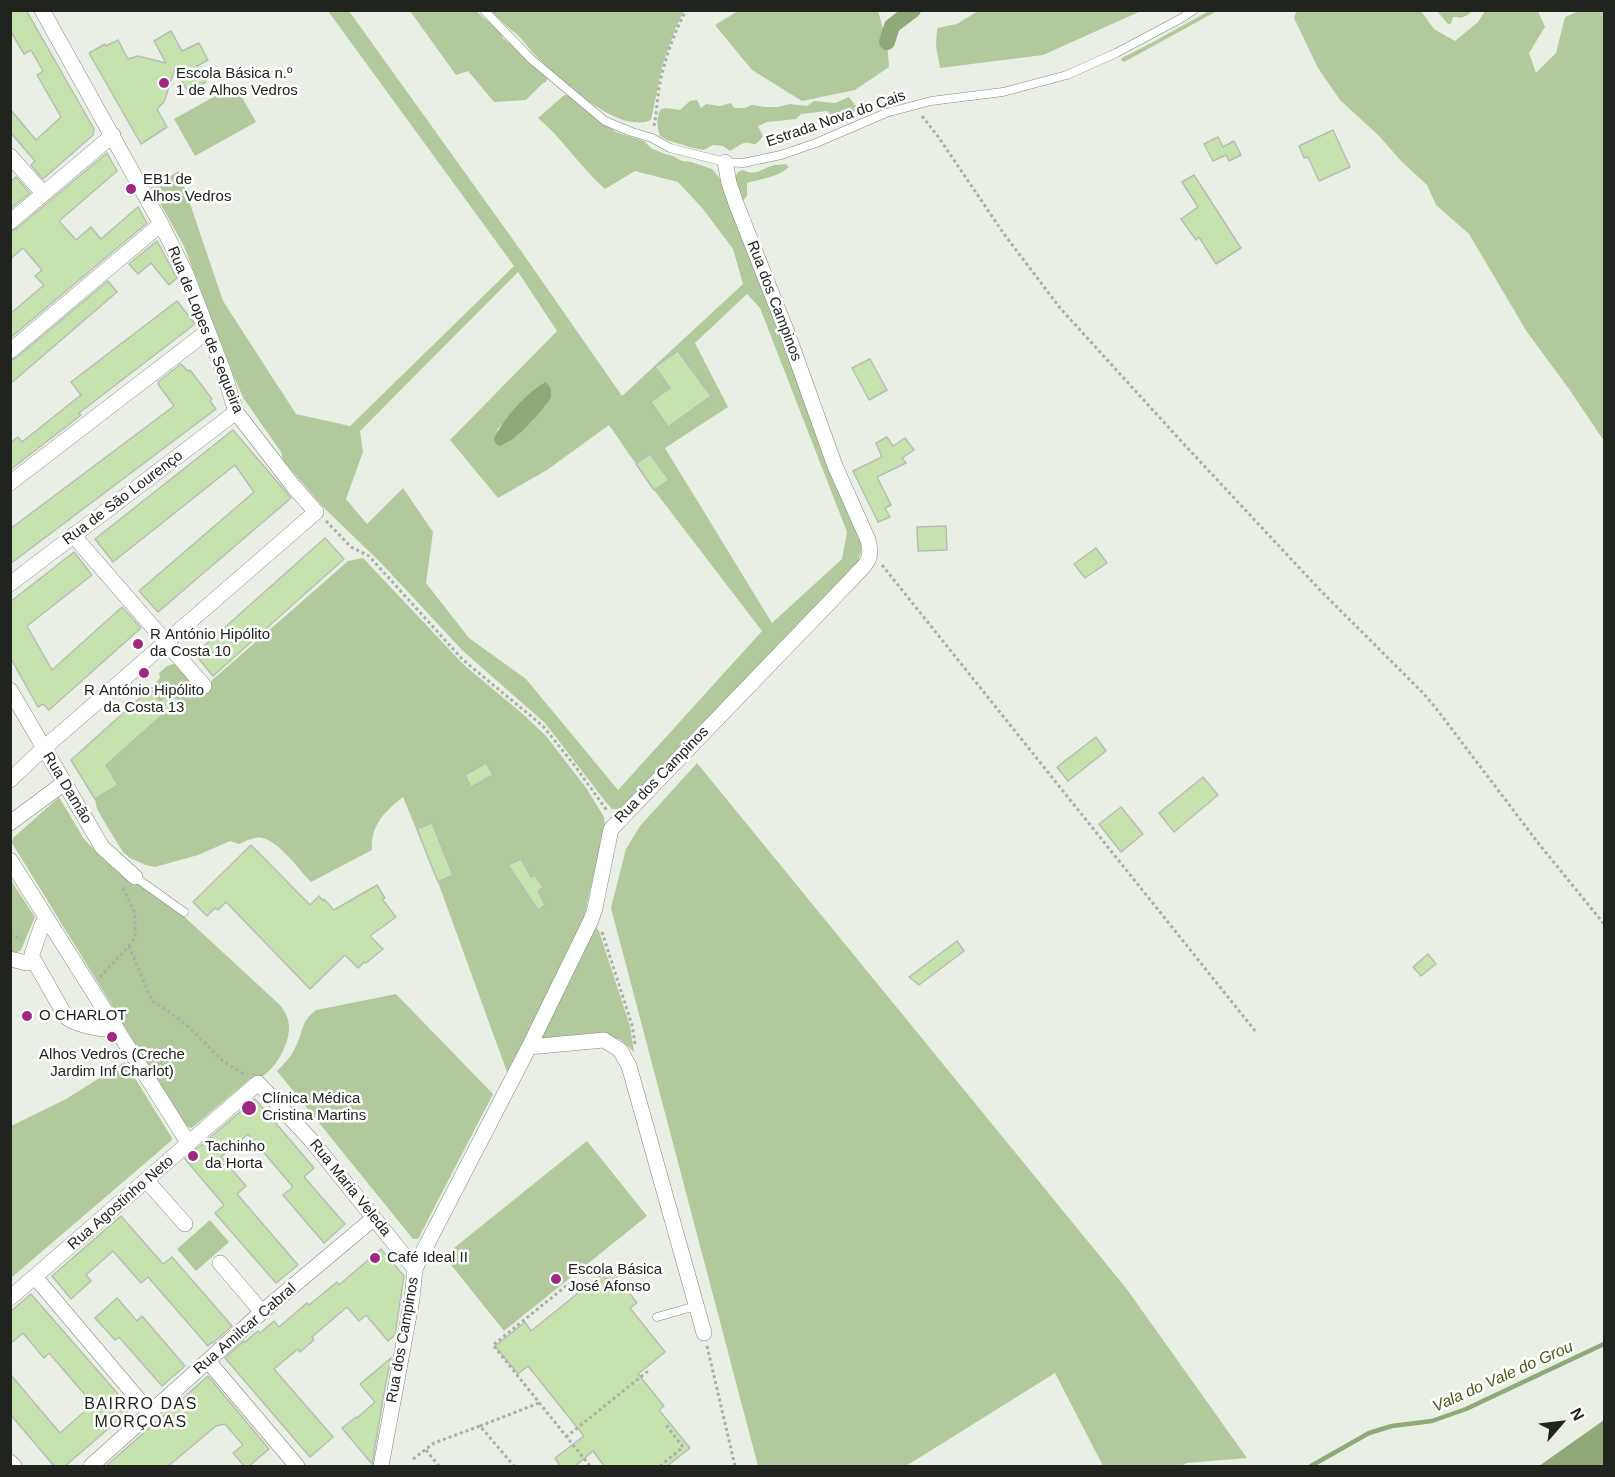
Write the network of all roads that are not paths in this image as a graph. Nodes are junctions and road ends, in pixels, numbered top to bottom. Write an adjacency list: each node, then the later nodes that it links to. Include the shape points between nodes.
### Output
1 (42, 10): 4 (street, Rua de Lopes de Sequeira)
2 (484, 10): 6 (lane, Estrada Nova do Cais, via 531,59 605,121 670,148)
3 (1194, 10): 6 (lane, Estrada Nova do Cais, via 1067,75 1003,93 931,101 886,113 781,155 743,163)
4 (112, 135): 7 (street); 9 (street, Rua de Lopes de Sequeira)
5 (10, 156): 7 (street)
6 (725, 162): 30 (street, Rua dos Campinos, via 737,206 871,552 851,580 611,829 591,920)
7 (43, 193): 8 (street)
8 (10, 222)
9 (161, 224): 10 (street, Rua de Lopes de Sequeira); 11 (street)
10 (208, 331): 12 (street, Rua de Lopes de Sequeira); 13 (street)
11 (10, 351)
12 (236, 412): 14 (street, Rua de São Lourenço); 16 (street, Rua de Lopes de Sequeira, via 316,512)
13 (10, 483)
14 (73, 535): 15 (street, Rua de São Lourenço); 16 (street)
15 (10, 584)
16 (165, 642): 17 (street); 19 (street)
17 (204, 686)
18 (10, 690): 19 (street, Rua Damão)
19 (44, 748): 20 (street); 21 (street, Rua Damão)
20 (10, 780)
21 (64, 783): 22 (street); 24 (street, Rua Damão, via 102,847)
22 (10, 823)
23 (10, 860): 26 (street)
24 (135, 877): 25 (lane)
25 (184, 912)
26 (46, 917): 28 (street, via 32,954); 29 (street)
27 (10, 959): 28 (street)
28 (34, 961): 29 (street, via 70,1020)
29 (117, 1029): 32 (street)
30 (529, 1047): 37 (street, Rua dos Campinos); 40 (street, via 604,1040 620,1050 629,1066)
31 (258, 1083): 32 (street, Rua Agostinho Neto); 34 (street, Rua Maria Veleda, via 311,1140)
32 (189, 1144): 33 (street, Rua Agostinho Neto)
33 (147, 1181): 35 (street); 38 (street, Rua Agostinho Neto)
34 (374, 1218): 37 (street, Rua Maria Veleda); 41 (street, Rua Amilcar Cabral)
35 (185, 1224)
36 (220, 1263): 41 (street)
37 (416, 1269): 50 (street, Rua dos Campinos)
38 (35, 1277): 39 (street, Rua Agostinho Neto); 45 (street)
39 (10, 1298)
40 (696, 1306): 42 (lane); 43 (street)
41 (262, 1312): 44 (street, Rua Amilcar Cabral)
42 (657, 1317)
43 (704, 1333)
44 (208, 1361): 45 (street, Rua Amilcar Cabral); 49 (street)
45 (150, 1413): 48 (street, Rua Amilcar Cabral)
46 (10, 1462): 47 (street)
47 (14, 1467)
48 (91, 1467)
49 (297, 1467)
50 (381, 1467)

